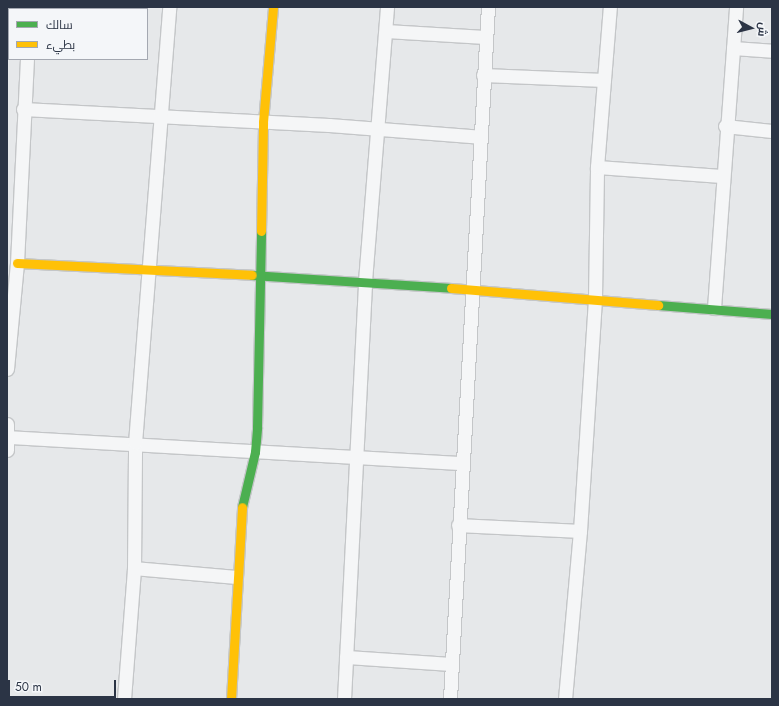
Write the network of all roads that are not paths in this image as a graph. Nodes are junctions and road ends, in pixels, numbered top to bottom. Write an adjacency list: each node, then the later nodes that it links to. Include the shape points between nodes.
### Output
1 (169, 7): 15 (street)
2 (273, 7): 16 (street)
3 (387, 7): 7 (street)
4 (488, 7): 8 (street)
5 (610, 7): 13 (street)
6 (736, 7): 9 (street)
7 (386, 31): 8 (street); 18 (street)
8 (485, 37): 12 (street)
9 (733, 48): 10 (street); 17 (street)
10 (772, 51)
11 (27, 60): 14 (street)
12 (483, 75): 13 (street); 20 (street)
13 (604, 80): 21 (street)
14 (23, 109): 15 (street); 23 (street)
15 (158, 117): 16 (street); 25 (street)
16 (263, 122): 18 (street); 26 (street)
17 (725, 126): 19 (street); 22 (street)
18 (378, 128): 20 (street); 27 (street)
19 (772, 131)
20 (480, 137): 28 (street)
21 (596, 167): 22 (street); 29 (street)
22 (722, 176): 30 (street)
23 (13, 210): 24 (street)
24 (16, 263): 25 (street); 32 (street)
25 (148, 270): 26 (street); 34 (street)
26 (259, 277): 27 (street); 35 (street)
27 (365, 281): 28 (street); 36 (street)
28 (472, 292): 29 (street); 37 (street)
29 (595, 298): 30 (street); 39 (street)
30 (714, 308): 31 (street)
31 (772, 314)
32 (7, 369)
33 (7, 437): 34 (street)
34 (135, 443): 35 (street); 40 (street)
35 (255, 452): 36 (street); 41 (street, via 240,513)
36 (358, 455): 37 (street); 42 (street)
37 (461, 463): 38 (street)
38 (458, 525): 39 (street); 43 (street)
39 (580, 532): 48 (street)
40 (134, 568): 41 (street); 44 (street)
41 (236, 577): 45 (street)
42 (346, 656): 43 (street); 46 (street)
43 (452, 664): 47 (street)
44 (124, 699)
45 (231, 699)
46 (344, 699)
47 (450, 699)
48 (565, 699)

